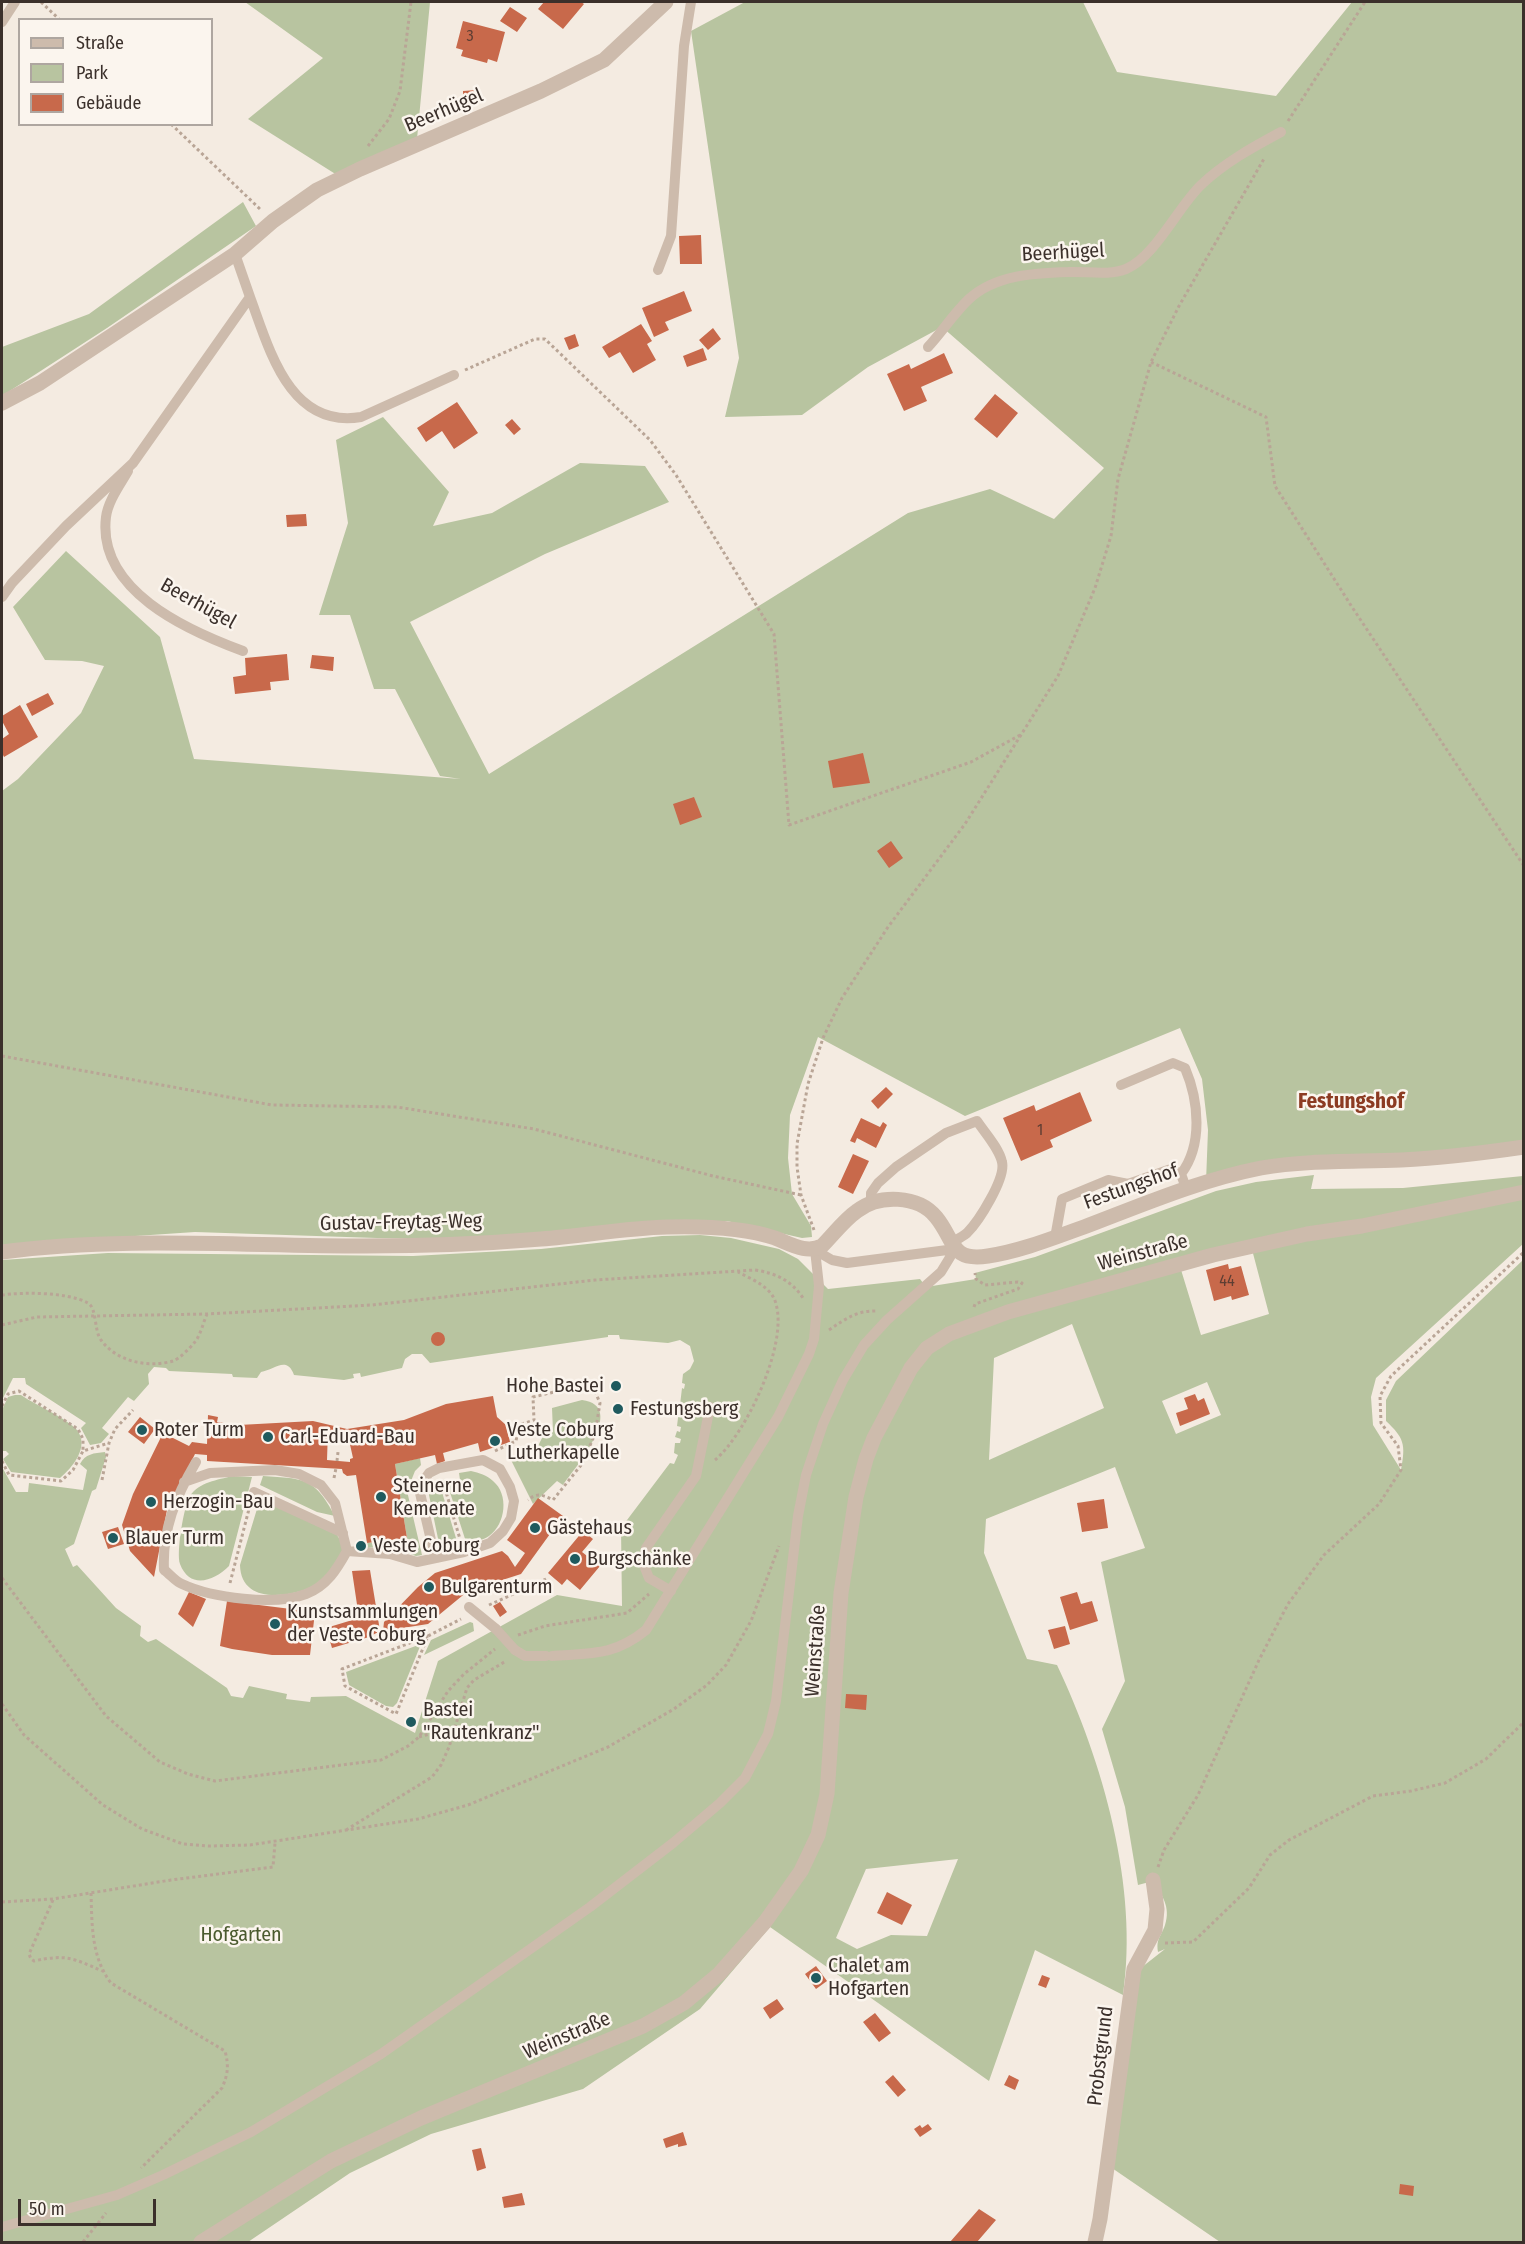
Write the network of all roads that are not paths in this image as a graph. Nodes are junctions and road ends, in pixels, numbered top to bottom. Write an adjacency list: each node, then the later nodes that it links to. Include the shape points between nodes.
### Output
1 (15, 2): 4 (lane)
2 (666, 2): 6 (street, Beerhügel, via 604,60 317,190)
3 (691, 2): 7 (lane, via 684,46 672,236)
4 (2, 22)
5 (1281, 132): 9 (lane, Beerhügel, via 1246,150 1202,184 1144,258 1126,269 1032,275 989,285 970,298)
6 (235, 254): 8 (lane); 11 (street, Beerhügel, via 59,371)
7 (658, 270)
8 (250, 297): 10 (lane, via 270,351 290,387 313,411 336,418 360,417); 12 (lane, Beerhügel)
9 (928, 347)
10 (454, 375)
11 (2, 403)
12 (133, 463): 13 (lane, Beerhügel, via 66,526); 14 (lane, Beerhügel, via 107,511 106,543 123,578 163,613 206,637)
13 (2, 597)
14 (243, 651)
15 (1121, 1085): 17 (lane, via 1173,1064 1185,1068 1196,1109 1196,1137)
16 (1524, 1147): 17 (street, Festungshof, via 1457,1156 1282,1166)
17 (1184, 1181): 20 (street, Festungshof); 20 (lane, via 1171,1169 1128,1184 1108,1180 1062,1199)
18 (1524, 1192): 35 (street, Weinstraße, via 1213,1255 1008,1312 950,1334 927,1348 911,1368 866,1459 841,1593 827,1794 819,1835 801,1870 765,1922 718,1974 684,2003 644,2026 421,2118 331,2161)
19 (871, 1204): 21 (street, via 902,1199 920,1205 936,1217); 21 (lane, via 871,1193 896,1167 946,1133 977,1121 1002,1160 1002,1170 984,1208); 22 (street, via 858,1210)
20 (1055, 1238): 21 (street, Festungshof, via 988,1256 965,1256)
21 (953, 1246): 22 (lane, via 847,1263); 34 (lane, via 941,1272 864,1345 823,1424 806,1475 798,1516 776,1701 768,1734 745,1778 673,1843 590,1907 381,2054 251,2132 164,2175 117,2195)
22 (815, 1250): 23 (street, Gustav-Freytag-Weg, via 730,1229 667,1227 476,1243 364,1246 165,1243); 31 (lane, via 819,1286 809,1354 778,1417)
23 (2, 1252)
24 (710, 1407): 31 (lane, via 696,1476 646,1548 643,1563 649,1578)
25 (196, 1462): 26 (lane)
26 (184, 1482): 28 (lane, via 210,1473 276,1470 299,1474 321,1485 335,1503); 29 (lane, via 171,1512 163,1549 164,1570 180,1584 226,1597 279,1600 308,1594 334,1575)
27 (254, 1492): 28 (lane)
28 (343, 1533): 29 (lane)
29 (347, 1551): 30 (lane, via 390,1554 417,1562 490,1543 511,1518 514,1502 500,1469 483,1460 429,1473 420,1493)
30 (434, 1553)
31 (671, 1591): 32 (lane, bridge, via 646,1630 608,1652 525,1656)
32 (473, 1609)
33 (1153, 1880): 36 (street, Probstgrund, via 1155,1930 1134,1969)
34 (2, 2227)
35 (201, 2242)
36 (1095, 2242)

